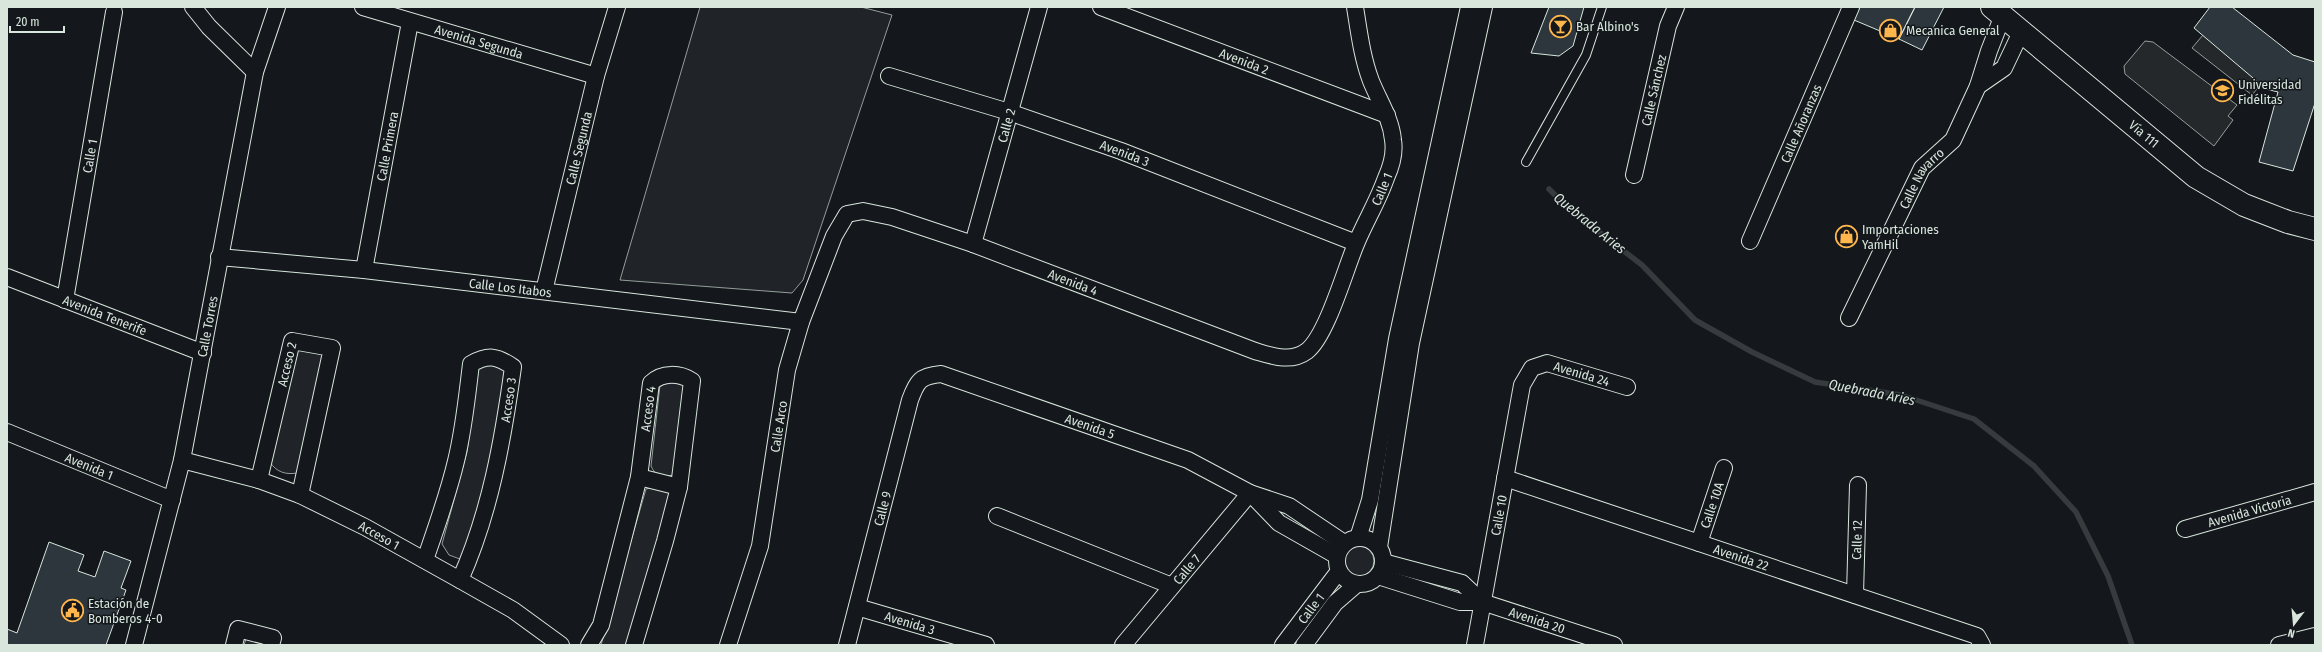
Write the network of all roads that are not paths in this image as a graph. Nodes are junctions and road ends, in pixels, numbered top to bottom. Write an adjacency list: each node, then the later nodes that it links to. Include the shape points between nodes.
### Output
1 (193, 7): 17 (street, via 209,28)
2 (277, 7): 17 (street, Calle Torres)
3 (363, 7): 15 (street, Avenida Segunda)
4 (618, 7): 18 (street, Calle Segunda)
5 (1039, 7): 21 (street, Calle 2)
6 (1101, 7): 22 (street, Avenida 2)
7 (1355, 7): 22 (street, Calle 1, via 1362,53 1371,81)
8 (1468, 7): 23 (street)
9 (1484, 7): 23 (street)
10 (1602, 7): 24 (lane, via 1586,55)
11 (1676, 7): 25 (street, Calle Sánchez, via 1668,26)
12 (1851, 7): 28 (street, Calle Añoranzas)
13 (1998, 11): 16 (main road, Vía 111); 20 (street, Calle Navarro)
14 (114, 12): 35 (street, Calle 1)
15 (410, 22): 18 (street, Avenida Segunda); 32 (street, Calle Primera)
16 (2022, 30): 20 (street, via 2004,68); 27 (main road, Vía 111, via 2196,177 2244,205 2288,222)
17 (255, 72): 31 (street, Calle Torres)
18 (596, 76): 34 (street, Calle Segunda)
19 (889, 76): 21 (street, Avenida 3)
20 (1978, 86): 36 (street, Calle Navarro, via 1953,140 1922,168)
21 (1009, 112): 29 (street, Avenida 3, via 1128,154); 30 (street, Calle 2)
22 (1387, 115): 29 (street, Calle 1, via 1394,140 1387,178)
23 (1446, 145): 38 (street)
24 (1526, 162)
25 (1634, 175)
26 (847, 214): 30 (street, Avenida 4, via 863,211 892,217); 37 (street, Calle Arco, via 834,236)
27 (2315, 229)
28 (1750, 241)
29 (1356, 243): 40 (street, Calle 1, via 1323,329 1308,350)
30 (973, 244): 40 (street, Avenida 4, via 1255,351 1278,358)
31 (219, 257): 32 (street, Calle Los Itabos); 39 (street, Calle Torres)
32 (364, 270): 34 (street, Calle Los Itabos)
33 (7, 277): 35 (street, Avenida Tenerife)
34 (544, 291): 37 (street, Calle Los Itabos)
35 (65, 300): 39 (street, Avenida Tenerife)
36 (1850, 318)
37 (801, 322): 76 (street, Calle Arco, via 787,370 760,546)
38 (1404, 341): 59 (street, Calle 1, via 1370,500); 61 (street)
39 (203, 353): 45 (street, Calle Torres)
40 (1297, 356)
41 (926, 376): 53 (street, Avenida 5, via 941,374 1188,460); 67 (street, Calle 9, via 915,385 910,400)
42 (1522, 385): 43 (street, Avenida 24, via 1532,368 1548,363); 48 (street, Calle 10)
43 (1627, 387)
44 (7, 432): 55 (street, Avenida 1)
45 (182, 460): 49 (street, Acceso 1); 55 (street, Calle Torres)
46 (1724, 468): 58 (street, Calle 10A)
47 (639, 477): 51 (street); 51 (street, Acceso 4, via 651,382 656,377 667,374 685,377 692,381); 74 (street, Acceso 4, via 601,625)
48 (1505, 478): 58 (street, Avenida 22); 66 (street, Calle 10)
49 (259, 480): 54 (street, Acceso 1); 54 (street, Acceso 2, via 292,341 332,348)
50 (1858, 485): 65 (street, Calle 12)
51 (679, 486): 75 (street, Acceso 4)
52 (2315, 492): 57 (street, Avenida Victoria)
53 (1250, 493): 59 (street, Avenida 5, via 1279,523); 64 (street, Calle 7)
54 (300, 495): 60 (street, Acceso 1)
55 (172, 500): 70 (street, Calle Torres)
56 (997, 516): 64 (street)
57 (2185, 529)
58 (1699, 543): 65 (street, Avenida 22)
59 (1345, 552): 61 (street, Avenida 20, via 1373,542); 63 (street, via 1343,578); 80 (street, Calle 1)
60 (425, 560): 62 (street, Acceso 1); 62 (street, Acceso 3, via 457,460 471,364 484,357 502,359 513,367 500,458 469,560)
61 (1380, 562): 63 (street, via 1365,584); 66 (street, Avenida 20, via 1460,602)
62 (460, 580): 73 (street, Acceso 1, via 513,610)
63 (1357, 584): 81 (street, Calle 1, via 1335,603)
64 (1172, 586): 79 (street, Calle 7)
65 (1855, 595): 69 (street, Avenida 22)
66 (1482, 602): 82 (street, Calle 10); 83 (street, Avenida 20)
67 (857, 606): 77 (street, Calle 9); 78 (street, Avenida 3)
68 (2315, 636): 84 (street)
69 (1980, 640)
70 (134, 645)
71 (234, 645): 72 (street, via 238,629 273,638)
72 (271, 645)
73 (561, 645)
74 (589, 645)
75 (634, 645)
76 (728, 645)
77 (847, 645)
78 (986, 645)
79 (1123, 645)
80 (1283, 645)
81 (1304, 645)
82 (1475, 645)
83 (1614, 645)
84 (2279, 645)

